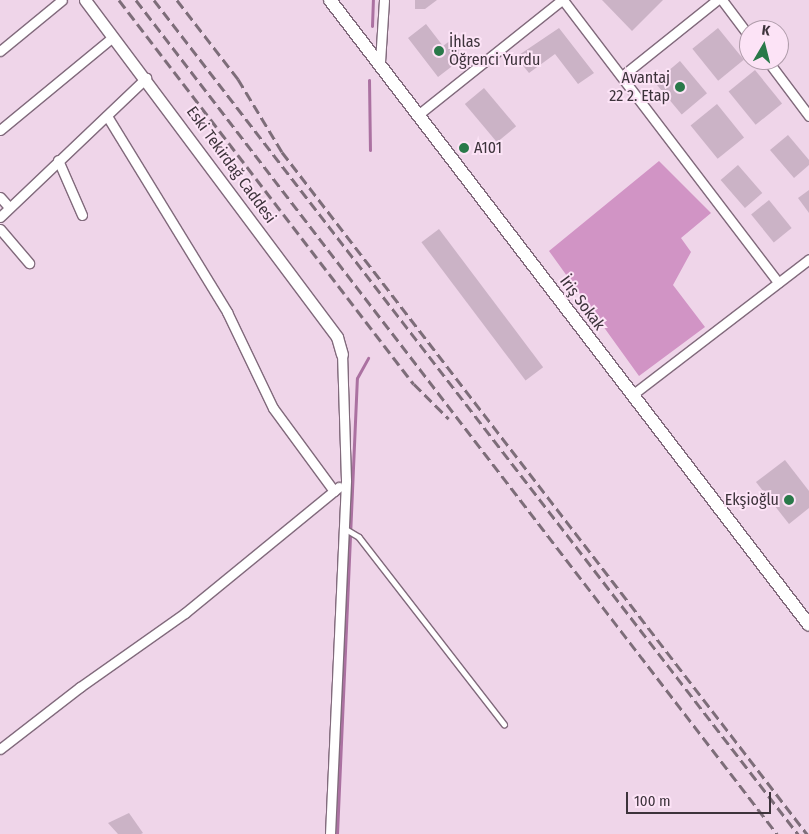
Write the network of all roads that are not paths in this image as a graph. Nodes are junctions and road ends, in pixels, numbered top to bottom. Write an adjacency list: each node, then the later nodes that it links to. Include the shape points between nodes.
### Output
1 (62, 0): 10 (street)
2 (86, 0): 9 (street, Eski Tekirdağ Caddesi)
3 (330, 0): 11 (main road, İriş Sokak)
4 (384, 0): 11 (street)
5 (562, 0): 13 (street); 15 (street)
6 (716, 0): 13 (street)
7 (722, 0): 8 (street)
8 (739, 23)
9 (113, 37): 14 (street, Eski Tekirdağ Caddesi); 18 (street)
10 (0, 52)
11 (380, 62): 15 (main road, İriş Sokak)
12 (774, 70): 17 (street)
13 (622, 76): 28 (street)
14 (146, 78): 16 (street); 29 (street, Eski Tekirdağ Caddesi, via 337,337)
15 (419, 114): 30 (main road, İriş Sokak)
16 (107, 116): 19 (street); 32 (street, via 226,312 273,408)
17 (809, 116)
18 (0, 130)
19 (58, 160): 21 (street); 22 (street)
20 (0, 198): 21 (street)
21 (9, 207): 23 (street)
22 (82, 215)
23 (0, 217)
24 (0, 229): 26 (street)
25 (806, 261): 27 (street); 28 (street)
26 (30, 263)
27 (809, 272)
28 (778, 282): 30 (street)
29 (342, 354): 31 (street)
30 (632, 395): 34 (main road, İriş Sokak)
31 (346, 480): 32 (street); 33 (street)
32 (334, 491): 36 (street, via 186,613 80,687)
33 (347, 529): 35 (lane); 37 (street)
34 (809, 625)
35 (504, 724)
36 (0, 749)
37 (330, 834)

